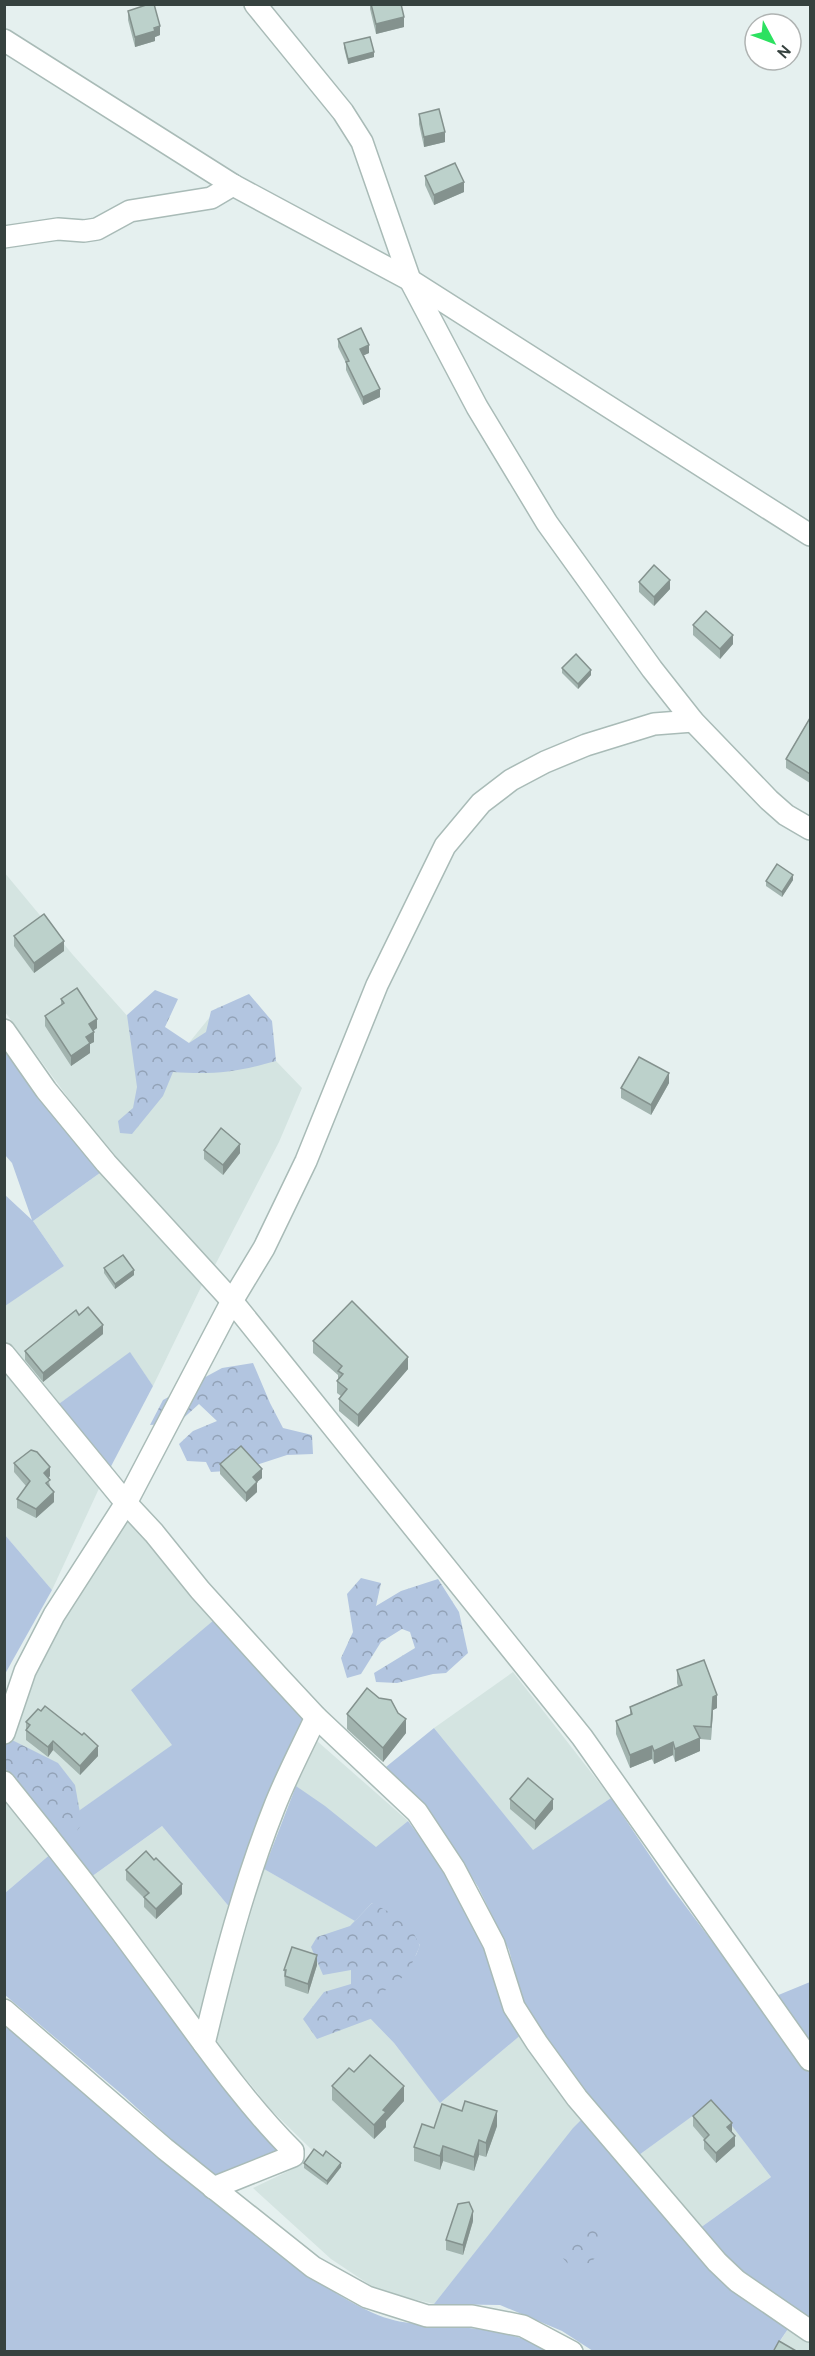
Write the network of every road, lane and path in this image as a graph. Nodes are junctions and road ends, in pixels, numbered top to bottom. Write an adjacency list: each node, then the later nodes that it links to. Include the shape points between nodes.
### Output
1 (255, 4): 5 (street, via 343,112 362,142)
2 (4, 40): 3 (street)
3 (233, 185): 4 (street, via 211,198 135,209 97,229 58,229); 5 (street)
4 (4, 237)
5 (410, 280): 6 (street); 7 (street, via 472,398 547,523)
6 (810, 535)
7 (693, 721): 8 (street, via 769,800); 10 (street, via 643,727 545,762 511,780 462,824 445,846 377,985 306,1161 264,1248)
8 (810, 829)
9 (4, 1030): 10 (street, via 46,1090 106,1163)
10 (232, 1301): 12 (street); 18 (street, via 582,1737)
11 (4, 1354): 12 (street)
12 (126, 1503): 13 (street); 14 (street, via 54,1616 25,1671)
13 (316, 1717): 17 (street, via 274,1808 250,1875); 20 (street, via 417,1812 454,1868 494,1944 514,2007 577,2098 737,2281)
14 (4, 1733)
15 (4, 1782): 17 (street, via 72,1865)
16 (4, 2010): 19 (street)
17 (204, 2044): 19 (street, via 293,2151 293,2156 279,2163)
18 (810, 2060)
19 (213, 2188): 21 (street, via 313,2267 367,2298 427,2316 472,2316 523,2326)
20 (810, 2331)
21 (572, 2352)

